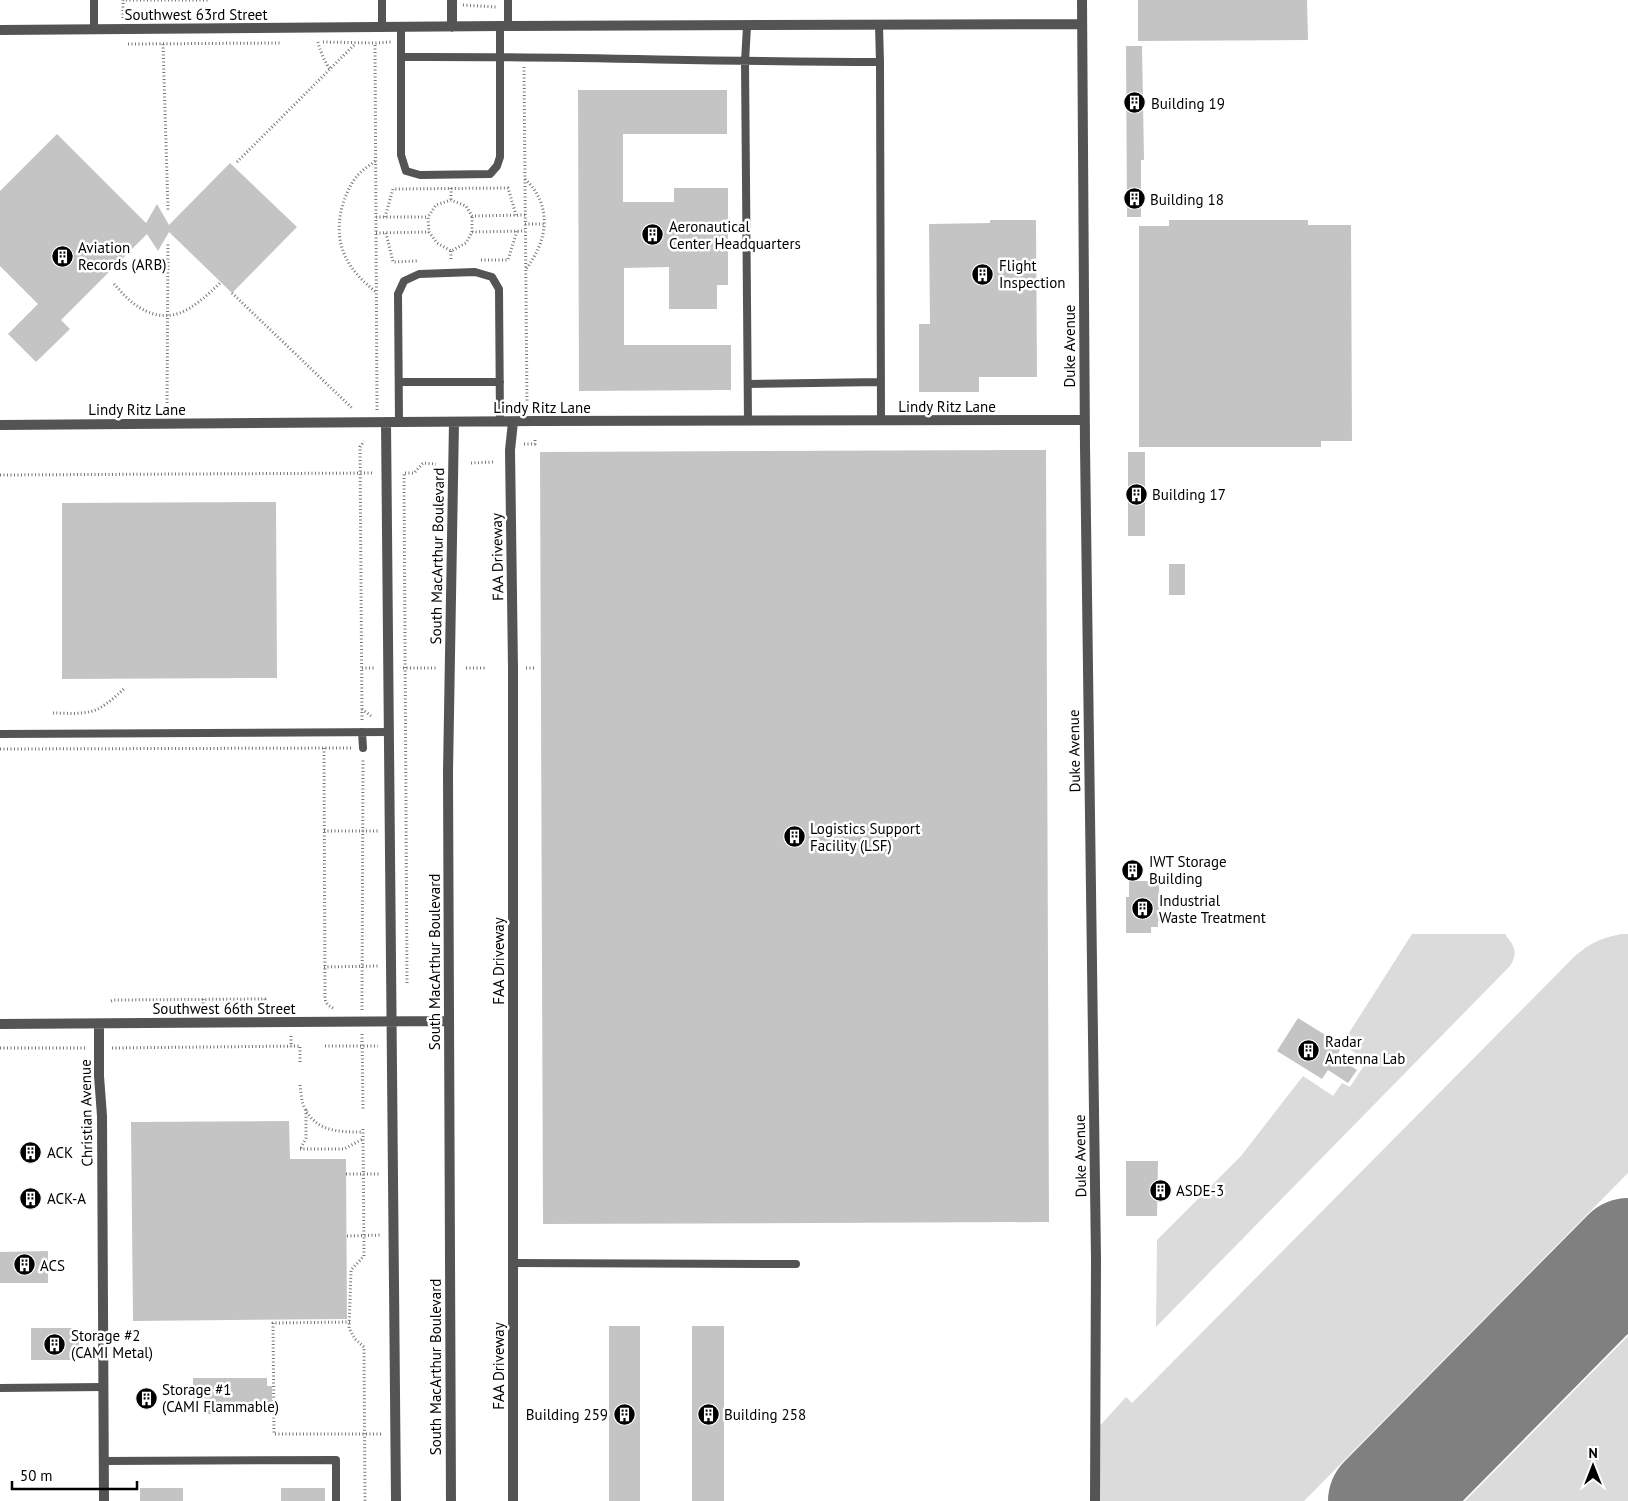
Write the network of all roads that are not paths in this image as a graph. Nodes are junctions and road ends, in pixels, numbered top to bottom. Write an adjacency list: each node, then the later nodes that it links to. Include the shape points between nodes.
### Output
1 (94, 0): 14 (lane)
2 (382, 0): 10 (lane)
3 (1082, 0): 6 (street, Duke Avenue)
4 (452, 2): 12 (street)
5 (508, 4): 8 (lane)
6 (1082, 24): 7 (street, Southwest 63rd Street); 23 (street, Duke Avenue)
7 (879, 25): 9 (street, Southwest 63rd Street); 18 (lane)
8 (504, 26): 9 (street, Southwest 63rd Street); 12 (street, Southwest 63rd Street); 15 (lane)
9 (747, 26): 17 (lane)
10 (382, 27): 11 (street, Southwest 63rd Street); 14 (street, Southwest 63rd Street)
11 (401, 27): 12 (street, Southwest 63rd Street); 16 (lane)
12 (452, 27)
13 (0, 30): 14 (street, Southwest 63rd Street)
14 (94, 30)
15 (500, 56): 16 (lane); 16 (lane, via 500,157 490,174 406,171 401,155); 17 (lane)
16 (401, 57)
17 (745, 62): 18 (lane); 22 (lane)
18 (880, 62): 21 (lane)
19 (399, 382): 20 (lane); 20 (lane, via 398,294 404,281 419,274 475,272 492,277 499,289); 27 (lane)
20 (500, 382): 29 (lane)
21 (881, 382): 22 (lane); 25 (lane)
22 (748, 384): 24 (lane)
23 (1084, 420): 25 (street, Lindy Ritz Lane); 50 (street, Duke Avenue, via 1096,1259)
24 (748, 421): 25 (street, Lindy Ritz Lane); 30 (street, Lindy Ritz Lane)
25 (881, 421)
26 (386, 422): 27 (street, Lindy Ritz Lane); 31 (street, Lindy Ritz Lane); 33 (street)
27 (400, 422): 28 (street, Lindy Ritz Lane)
28 (454, 422): 29 (street, Lindy Ritz Lane); 36 (street, South MacArthur Boulevard, via 448,772)
29 (500, 422): 30 (street, Lindy Ritz Lane)
30 (513, 422): 40 (street, FAA Driveway, via 510,450)
31 (0, 425)
32 (362, 732): 33 (lane); 34 (lane); 35 (lane)
33 (388, 732): 37 (street)
34 (0, 734)
35 (363, 748)
36 (449, 1021): 37 (street, Southwest 66th Street); 48 (street, South MacArthur Boulevard)
37 (392, 1022): 39 (street, Southwest 66th Street); 47 (street)
38 (0, 1024): 39 (street, Southwest 66th Street)
39 (99, 1024): 42 (street, Christian Avenue)
40 (513, 1263): 41 (lane); 49 (street, FAA Driveway)
41 (796, 1264)
42 (103, 1387): 43 (lane); 44 (street, Christian Avenue)
43 (0, 1388)
44 (104, 1461): 45 (street, Christian Avenue); 46 (lane, via 336,1460)
45 (104, 1501)
46 (336, 1501)
47 (396, 1501)
48 (451, 1501)
49 (513, 1501)
50 (1095, 1501)

